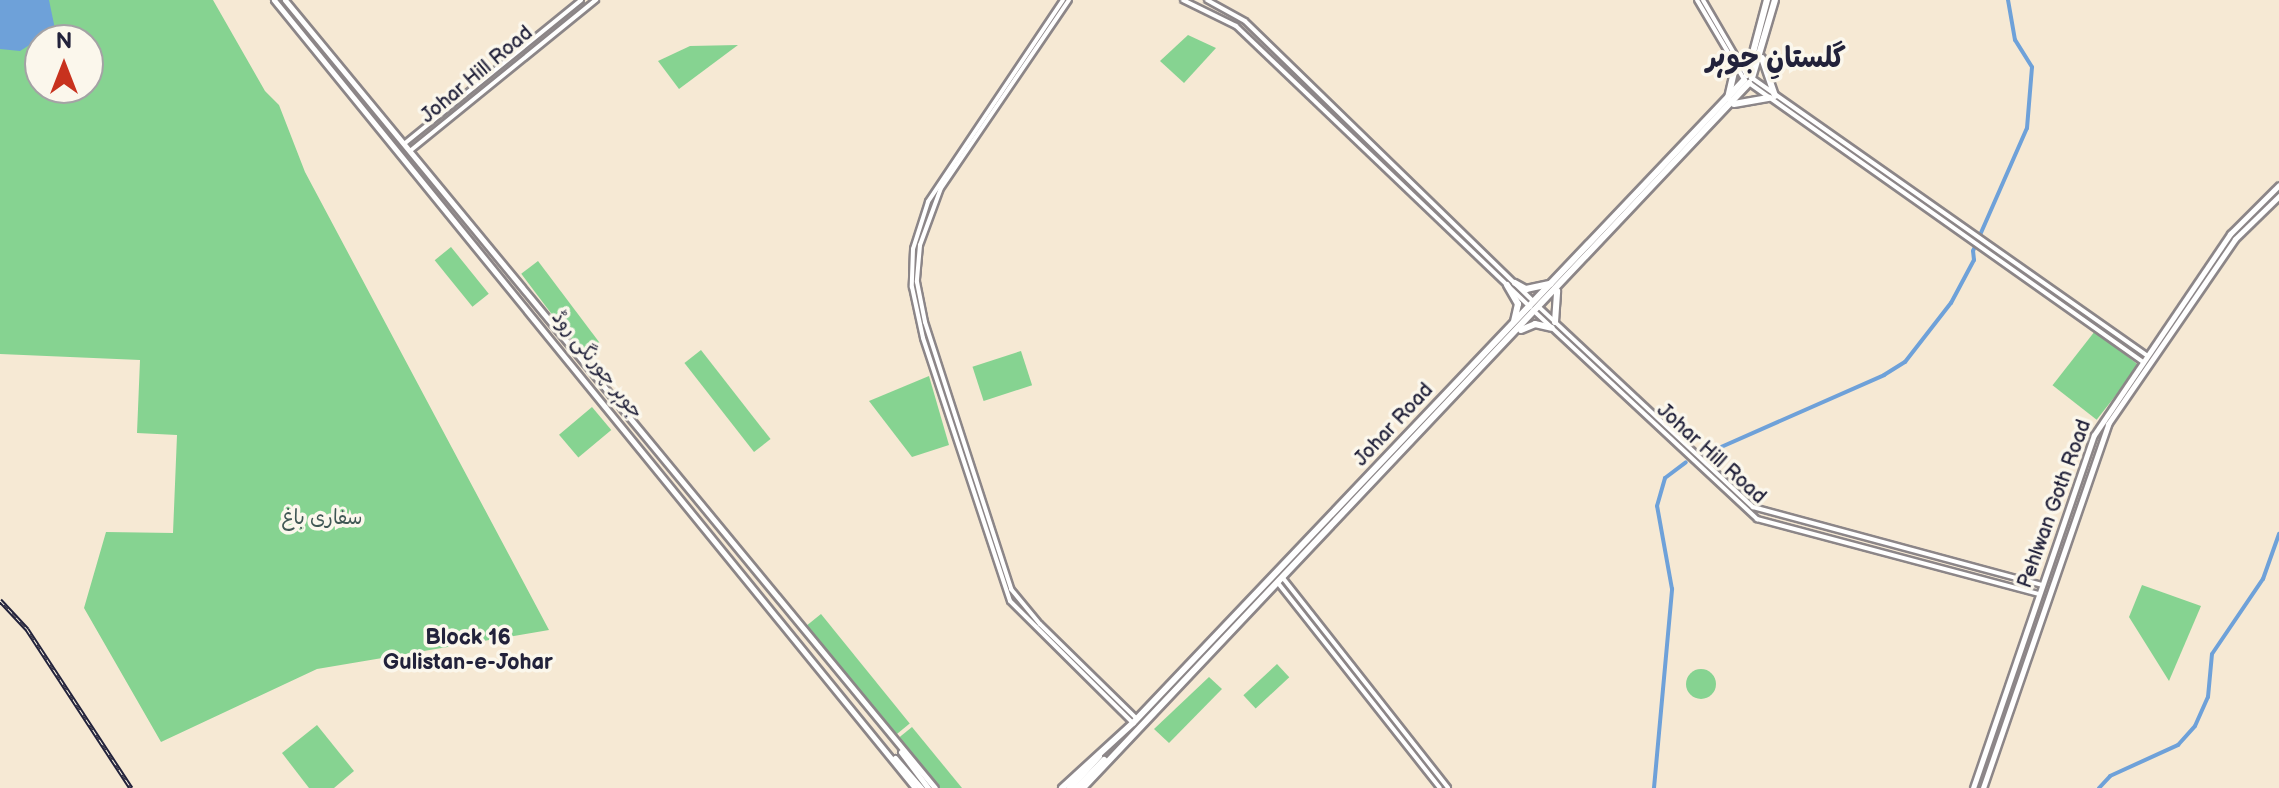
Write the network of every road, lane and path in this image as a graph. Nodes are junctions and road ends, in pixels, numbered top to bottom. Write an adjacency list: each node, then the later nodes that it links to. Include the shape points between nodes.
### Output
1 (274, 0): 23 (main road, جوہر چورنگی روڈ)
2 (285, 0): 19 (main road, جوہر چورنگی روڈ)
3 (581, 0): 12 (street, Johar Hill Road)
4 (596, 0): 13 (street, Johar Hill Road)
5 (1063, 0): 34 (street, via 939,181 918,226 911,266 915,309)
6 (1069, 0): 34 (street, via 948,178 926,225 918,258 918,292)
7 (1183, 0): 26 (street, via 1236,26)
8 (1207, 0): 25 (street, via 1245,21)
9 (1700, 0): 15 (street); 16 (street)
10 (1767, 0): 16 (main road, Johar Road)
11 (1775, 0): 14 (main road, Johar Road)
12 (558, 17): 13 (street); 19 (street, Johar Hill Road)
13 (563, 24): 20 (street, Johar Hill Road)
14 (1761, 54): 16 (main road, Johar Road); 17 (main road)
15 (1735, 68): 16 (street); 18 (main road)
16 (1747, 79): 17 (street); 18 (main road, Johar Road)
17 (1772, 97): 18 (main road); 33 (street)
18 (1731, 103): 29 (main road, Johar Road)
19 (404, 144): 20 (main road, جوہر چورنگی روڈ)
20 (410, 151): 23 (main road, جوہر چورنگی روڈ)
21 (2279, 185): 33 (main road, Pehlwan Goth Road, via 2230,234)
22 (2279, 196): 36 (main road, Pehlwan Goth Road, via 2235,239)
23 (444, 198): 24 (main road, جوہر چورنگی روڈ)
24 (452, 208): 39 (main road, جوہر چورنگی روڈ); 40 (main road, جوہر چورنگی روڈ)
25 (1504, 273): 26 (street); 27 (street)
26 (1500, 278): 28 (street)
27 (1515, 283): 29 (main road, via 1535,289); 30 (street)
28 (1507, 285): 30 (street); 32 (main road, via 1518,304)
29 (1556, 285): 30 (main road, Johar Road); 31 (main road)
30 (1534, 307): 31 (street); 32 (main road, Johar Road)
31 (1553, 325): 32 (main road); 44 (street, via 1753,507); 45 (street, Johar Hill Road, via 1757,519)
32 (1513, 329): 37 (main road, Johar Road)
33 (2145, 359): 35 (main road, Pehlwan Goth Road)
34 (944, 394): 48 (street, via 1010,601)
35 (2119, 395): 36 (main road); 38 (main road, Pehlwan Goth Road, via 2094,435)
36 (2125, 400): 38 (main road, Pehlwan Goth Road, via 2101,438)
37 (1431, 414): 42 (main road, Johar Road); 48 (main road, Johar Road)
38 (2054, 561): 44 (main road, Pehlwan Goth Road); 47 (main road, Pehlwan Goth Road)
39 (750, 567): 40 (main road); 41 (main road, جوہر چورنگی روڈ)
40 (744, 572): 43 (main road, جوہر چورنگی روڈ)
41 (757, 575): 43 (main road); 50 (main road, جوہر چورنگی روڈ)
42 (1279, 579): 52 (street); 53 (main road, Johar Road)
43 (751, 581): 55 (main road, جوہر چورنگی روڈ)
44 (2042, 585): 45 (main road, Pehlwan Goth Road)
45 (2039, 594): 46 (main road, Pehlwan Goth Road)
46 (2030, 619): 47 (main road); 49 (main road, Pehlwan Goth Road)
47 (2038, 621): 51 (main road, Pehlwan Goth Road)
48 (1135, 721): 53 (main road, Johar Road)
49 (1988, 745): 51 (main road); 64 (main road, Pehlwan Goth Road)
50 (898, 748): 56 (main road, جوہر چورنگی روڈ); 57 (main road, جوہر چورنگی روڈ)
51 (1996, 748): 65 (main road, Pehlwan Goth Road)
52 (1414, 750): 62 (street); 63 (street)
53 (1106, 753): 54 (main road); 58 (main road, Johar Road, via 1089,759); 61 (main road, Johar Road)
54 (1094, 765): 59 (main road); 60 (main road)
55 (918, 788)
56 (928, 788)
57 (935, 788)
58 (1062, 788)
59 (1070, 788)
60 (1077, 788)
61 (1083, 788)
62 (1440, 788)
63 (1448, 788)
64 (1973, 788)
65 (1983, 788)

